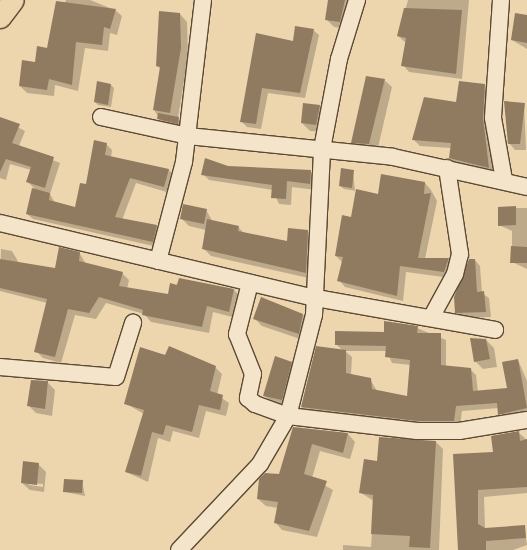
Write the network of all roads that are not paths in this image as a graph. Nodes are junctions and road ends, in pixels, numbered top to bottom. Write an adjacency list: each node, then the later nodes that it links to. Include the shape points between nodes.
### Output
1 (13, 0): 5 (main road)
2 (203, 0): 7 (street)
3 (356, 0): 8 (street, via 339,58)
4 (501, 0): 10 (street, via 493,118)
5 (0, 17)
6 (101, 117): 7 (street)
7 (188, 136): 8 (street); 13 (street)
8 (322, 149): 9 (street); 15 (street)
9 (447, 168): 10 (street); 16 (street, via 460,254 455,274)
10 (504, 180): 11 (street)
11 (527, 186)
12 (0, 223): 13 (street)
13 (158, 261): 14 (street)
14 (250, 283): 15 (street); 20 (street, via 237,334 254,378 248,398)
15 (316, 298): 16 (street); 20 (street)
16 (432, 316): 18 (street, via 464,327)
17 (133, 323): 19 (street, via 116,377)
18 (495, 330)
19 (0, 367)
20 (288, 416): 21 (street, via 417,431 460,431); 22 (street, via 260,464)
21 (527, 420)
22 (179, 550)

